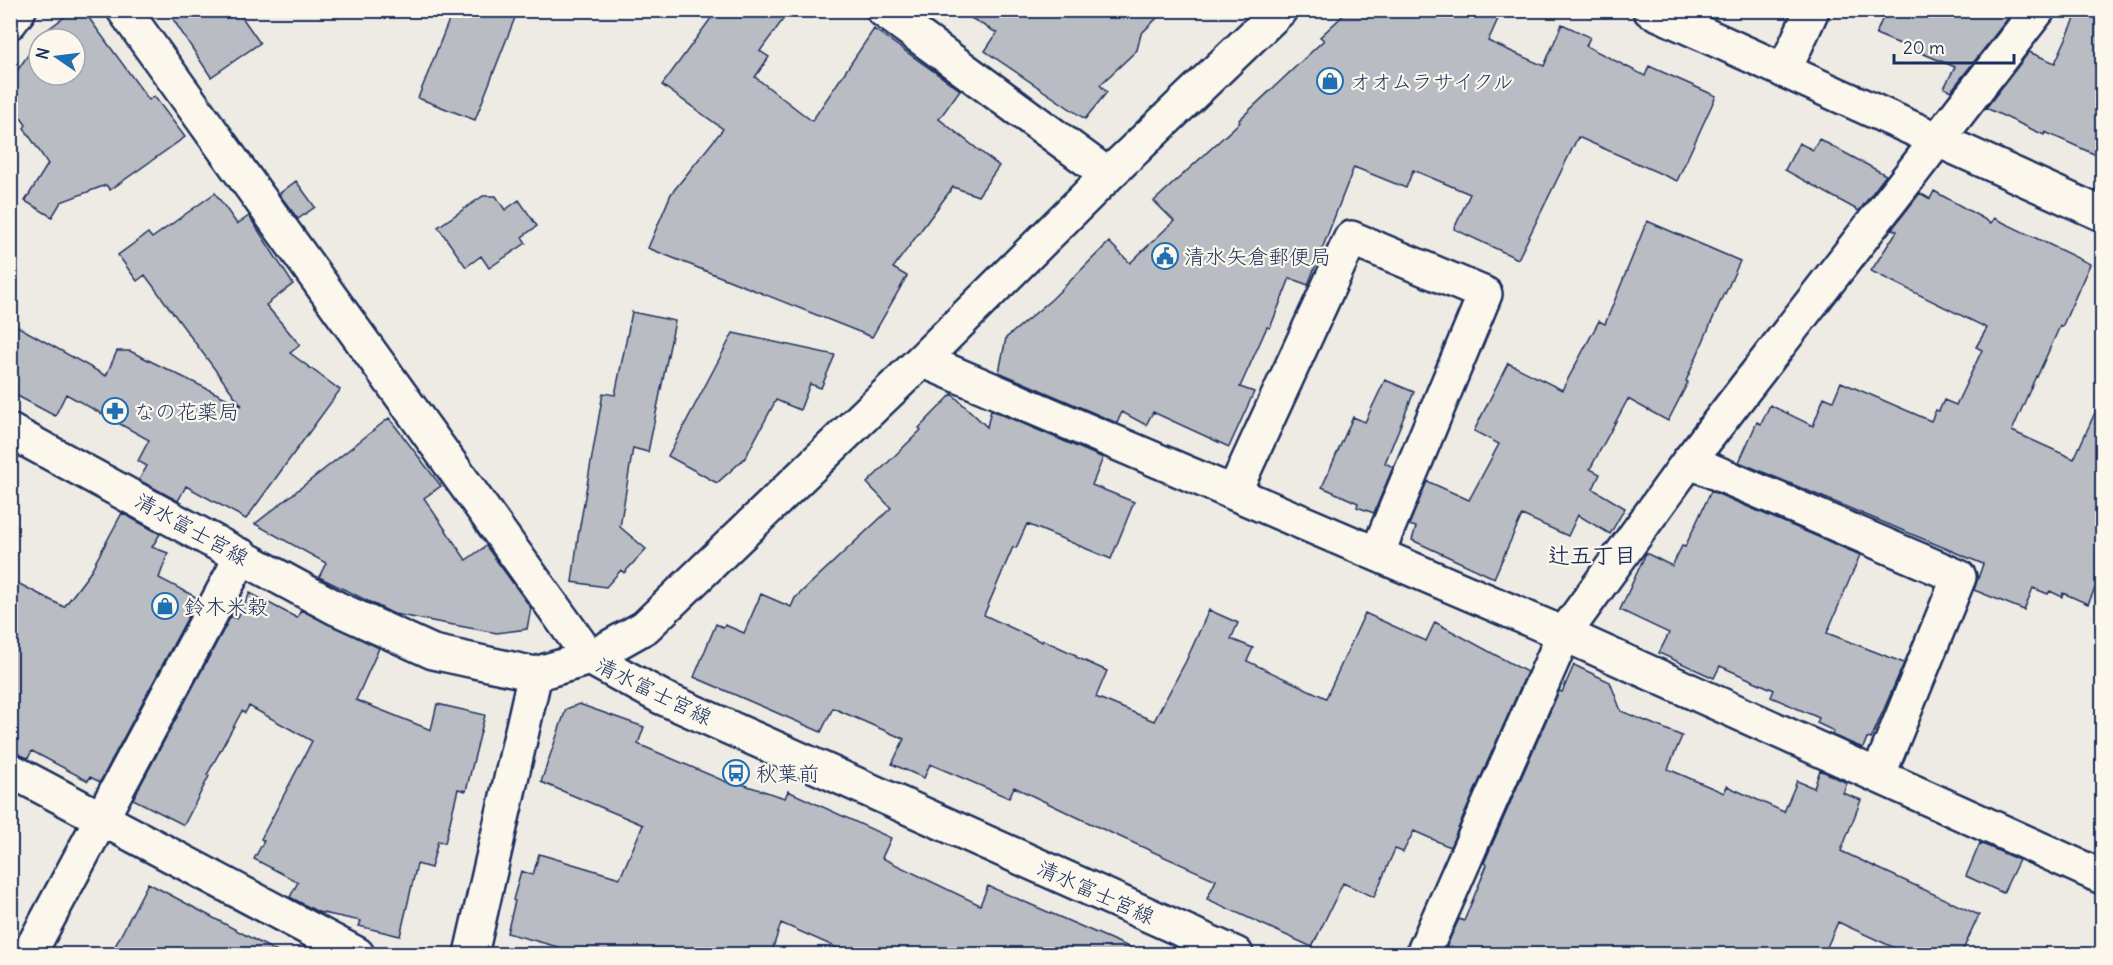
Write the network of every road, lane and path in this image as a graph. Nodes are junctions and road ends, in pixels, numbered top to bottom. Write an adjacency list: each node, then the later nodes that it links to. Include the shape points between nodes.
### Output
1 (19, 10): 8 (street)
2 (124, 10): 20 (street)
3 (883, 10): 11 (street)
4 (1280, 10): 11 (street)
5 (1650, 10): 9 (street)
6 (1812, 10): 9 (street)
7 (2037, 10): 10 (street)
8 (10, 22)
9 (1784, 71): 10 (street)
10 (1936, 141): 12 (street); 15 (street)
11 (1108, 175): 13 (street)
12 (2103, 214)
13 (922, 360): 16 (street); 20 (street, via 645,627)
14 (10, 431): 18 (street, 清水富士宮線)
15 (1689, 460): 19 (street); 23 (street, via 1959,577)
16 (1234, 492): 17 (street); 17 (street, via 1351,238 1485,294)
17 (1377, 554): 19 (street)
18 (242, 556): 21 (street, 清水富士宮線, via 336,608 433,652); 24 (street)
19 (1564, 634): 23 (street); 30 (street)
20 (590, 658): 21 (street, 清水富士宮線); 29 (street, 清水富士宮線, via 663,698)
21 (536, 674): 28 (street)
22 (10, 770): 24 (street)
23 (1878, 776): 25 (street)
24 (101, 817): 26 (street); 27 (street)
25 (2103, 876)
26 (29, 954)
27 (357, 954)
28 (471, 954)
29 (1236, 954)
30 (1423, 954)

